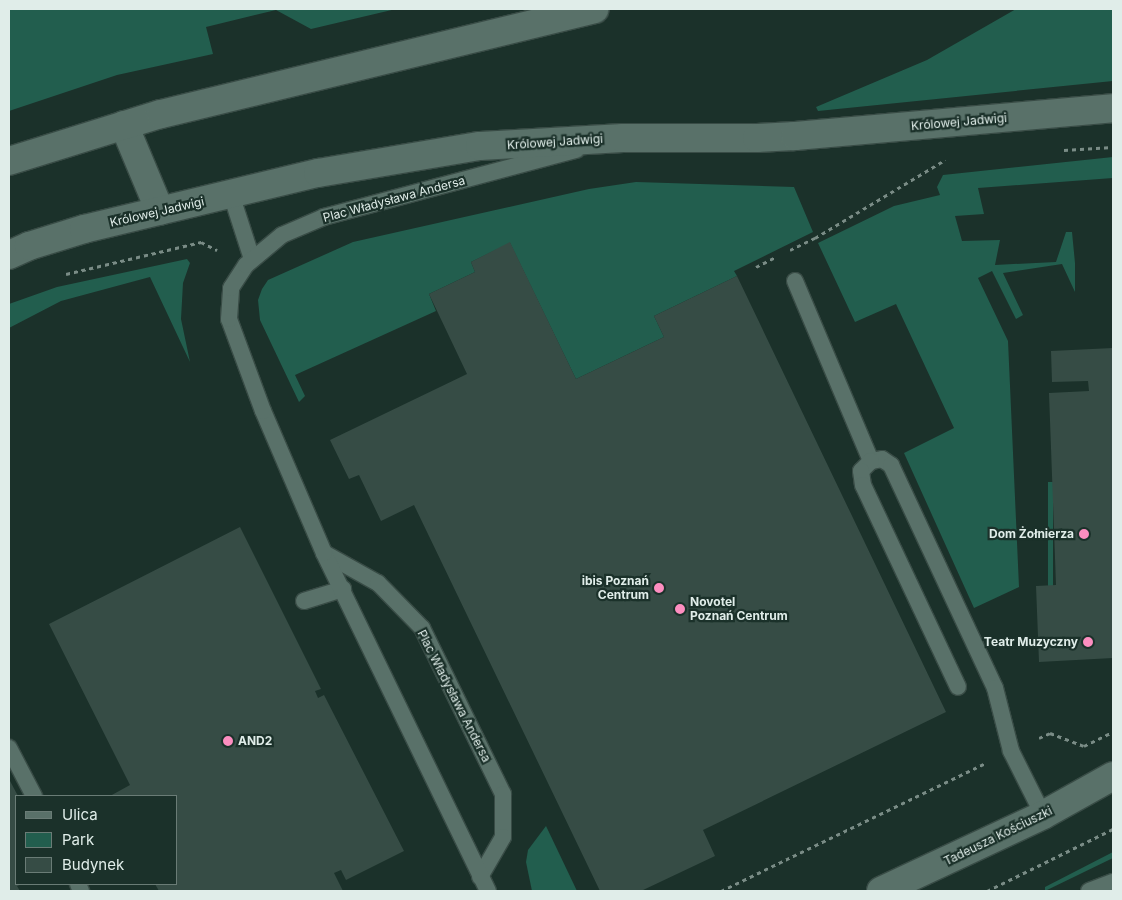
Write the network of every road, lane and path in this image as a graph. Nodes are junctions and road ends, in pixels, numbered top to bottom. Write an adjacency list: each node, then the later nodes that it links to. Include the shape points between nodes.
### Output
1 (594, 9): 3 (street)
2 (1113, 108): 4 (street, Królowej Jadwigi, via 795,136)
3 (124, 124): 5 (street); 8 (street)
4 (623, 138): 7 (street, Królowej Jadwigi, via 480,146 318,173); 11 (lane, Plac Władysława Andersa, via 324,217 282,235)
5 (9, 161)
6 (935, 161): 9 (path, via 945,160)
7 (231, 194): 8 (street, Królowej Jadwigi); 11 (lane)
8 (160, 211): 10 (street, Królowej Jadwigi, via 29,246)
9 (815, 238)
10 (9, 255)
11 (249, 262): 12 (path, via 201,242); 15 (lane, Plac Władysława Andersa, via 231,288 229,319 263,411)
12 (65, 274)
13 (795, 281): 14 (lane)
14 (871, 461): 18 (lane, via 861,471 863,485); 21 (lane, via 882,459 891,465 995,688)
15 (324, 553): 16 (lane, Plac Władysława Andersa); 27 (lane, Plac Władysława Andersa, via 378,582 422,628 503,794 503,837)
16 (343, 589): 17 (lane); 27 (lane, Plac Władysława Andersa)
17 (304, 601)
18 (958, 687)
19 (1113, 732): 21 (path, via 1084,746 1050,733)
20 (9, 748): 23 (lane)
21 (1011, 751): 24 (lane); 28 (path)
22 (1113, 776): 24 (street, Tadeusza Kościuszki)
23 (33, 795)
24 (1043, 815): 29 (street, Tadeusza Kościuszki)
25 (1113, 829): 30 (path)
26 (1113, 882): 31 (lane)
27 (484, 884)
28 (721, 891)
29 (881, 891)
30 (987, 891)
31 (1090, 891)

